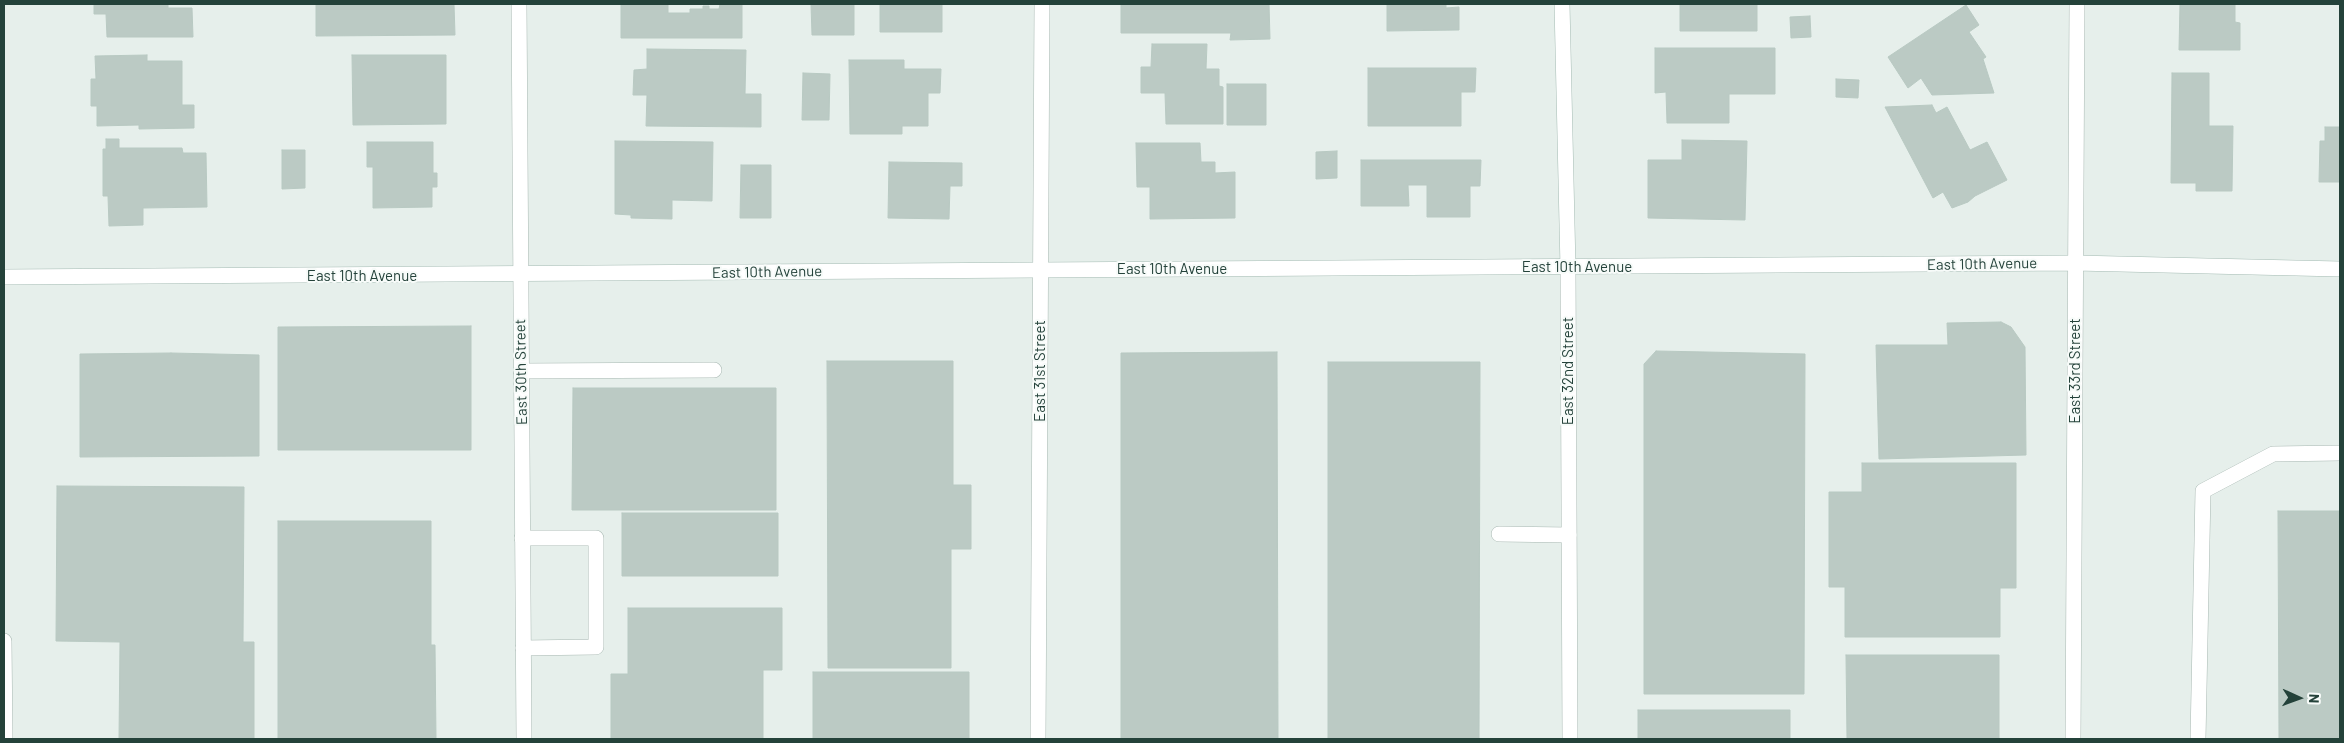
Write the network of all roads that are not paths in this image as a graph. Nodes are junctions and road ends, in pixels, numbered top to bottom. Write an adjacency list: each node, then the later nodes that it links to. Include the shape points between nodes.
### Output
1 (519, 4): 9 (street, East 30th Street)
2 (1042, 4): 7 (street, East 31st Street)
3 (1562, 4): 6 (street, East 32nd Street)
4 (2077, 4): 5 (street, East 33rd Street)
5 (2076, 263): 6 (street, East 10th Avenue); 8 (street, East 10th Avenue); 23 (street, East 33rd Street)
6 (1568, 268): 7 (street, East 10th Avenue); 15 (street, East 32nd Street)
7 (1040, 269): 9 (street, East 10th Avenue); 21 (street, East 31st Street)
8 (2340, 269)
9 (520, 275): 10 (street, East 10th Avenue); 11 (street, East 30th Street)
10 (4, 277)
11 (521, 370): 12 (street); 16 (street, East 30th Street)
12 (714, 370)
13 (2340, 453): 24 (street, via 2274,454 2203,491)
14 (1499, 534): 15 (street)
15 (1569, 535): 22 (street, East 32nd Street)
16 (522, 538): 18 (street, East 30th Street); 18 (street, via 596,538 596,647)
17 (4, 641): 19 (street)
18 (523, 648): 20 (street, East 30th Street)
19 (5, 739)
20 (524, 739)
21 (1038, 739)
22 (1570, 739)
23 (2073, 739)
24 (2198, 739)

